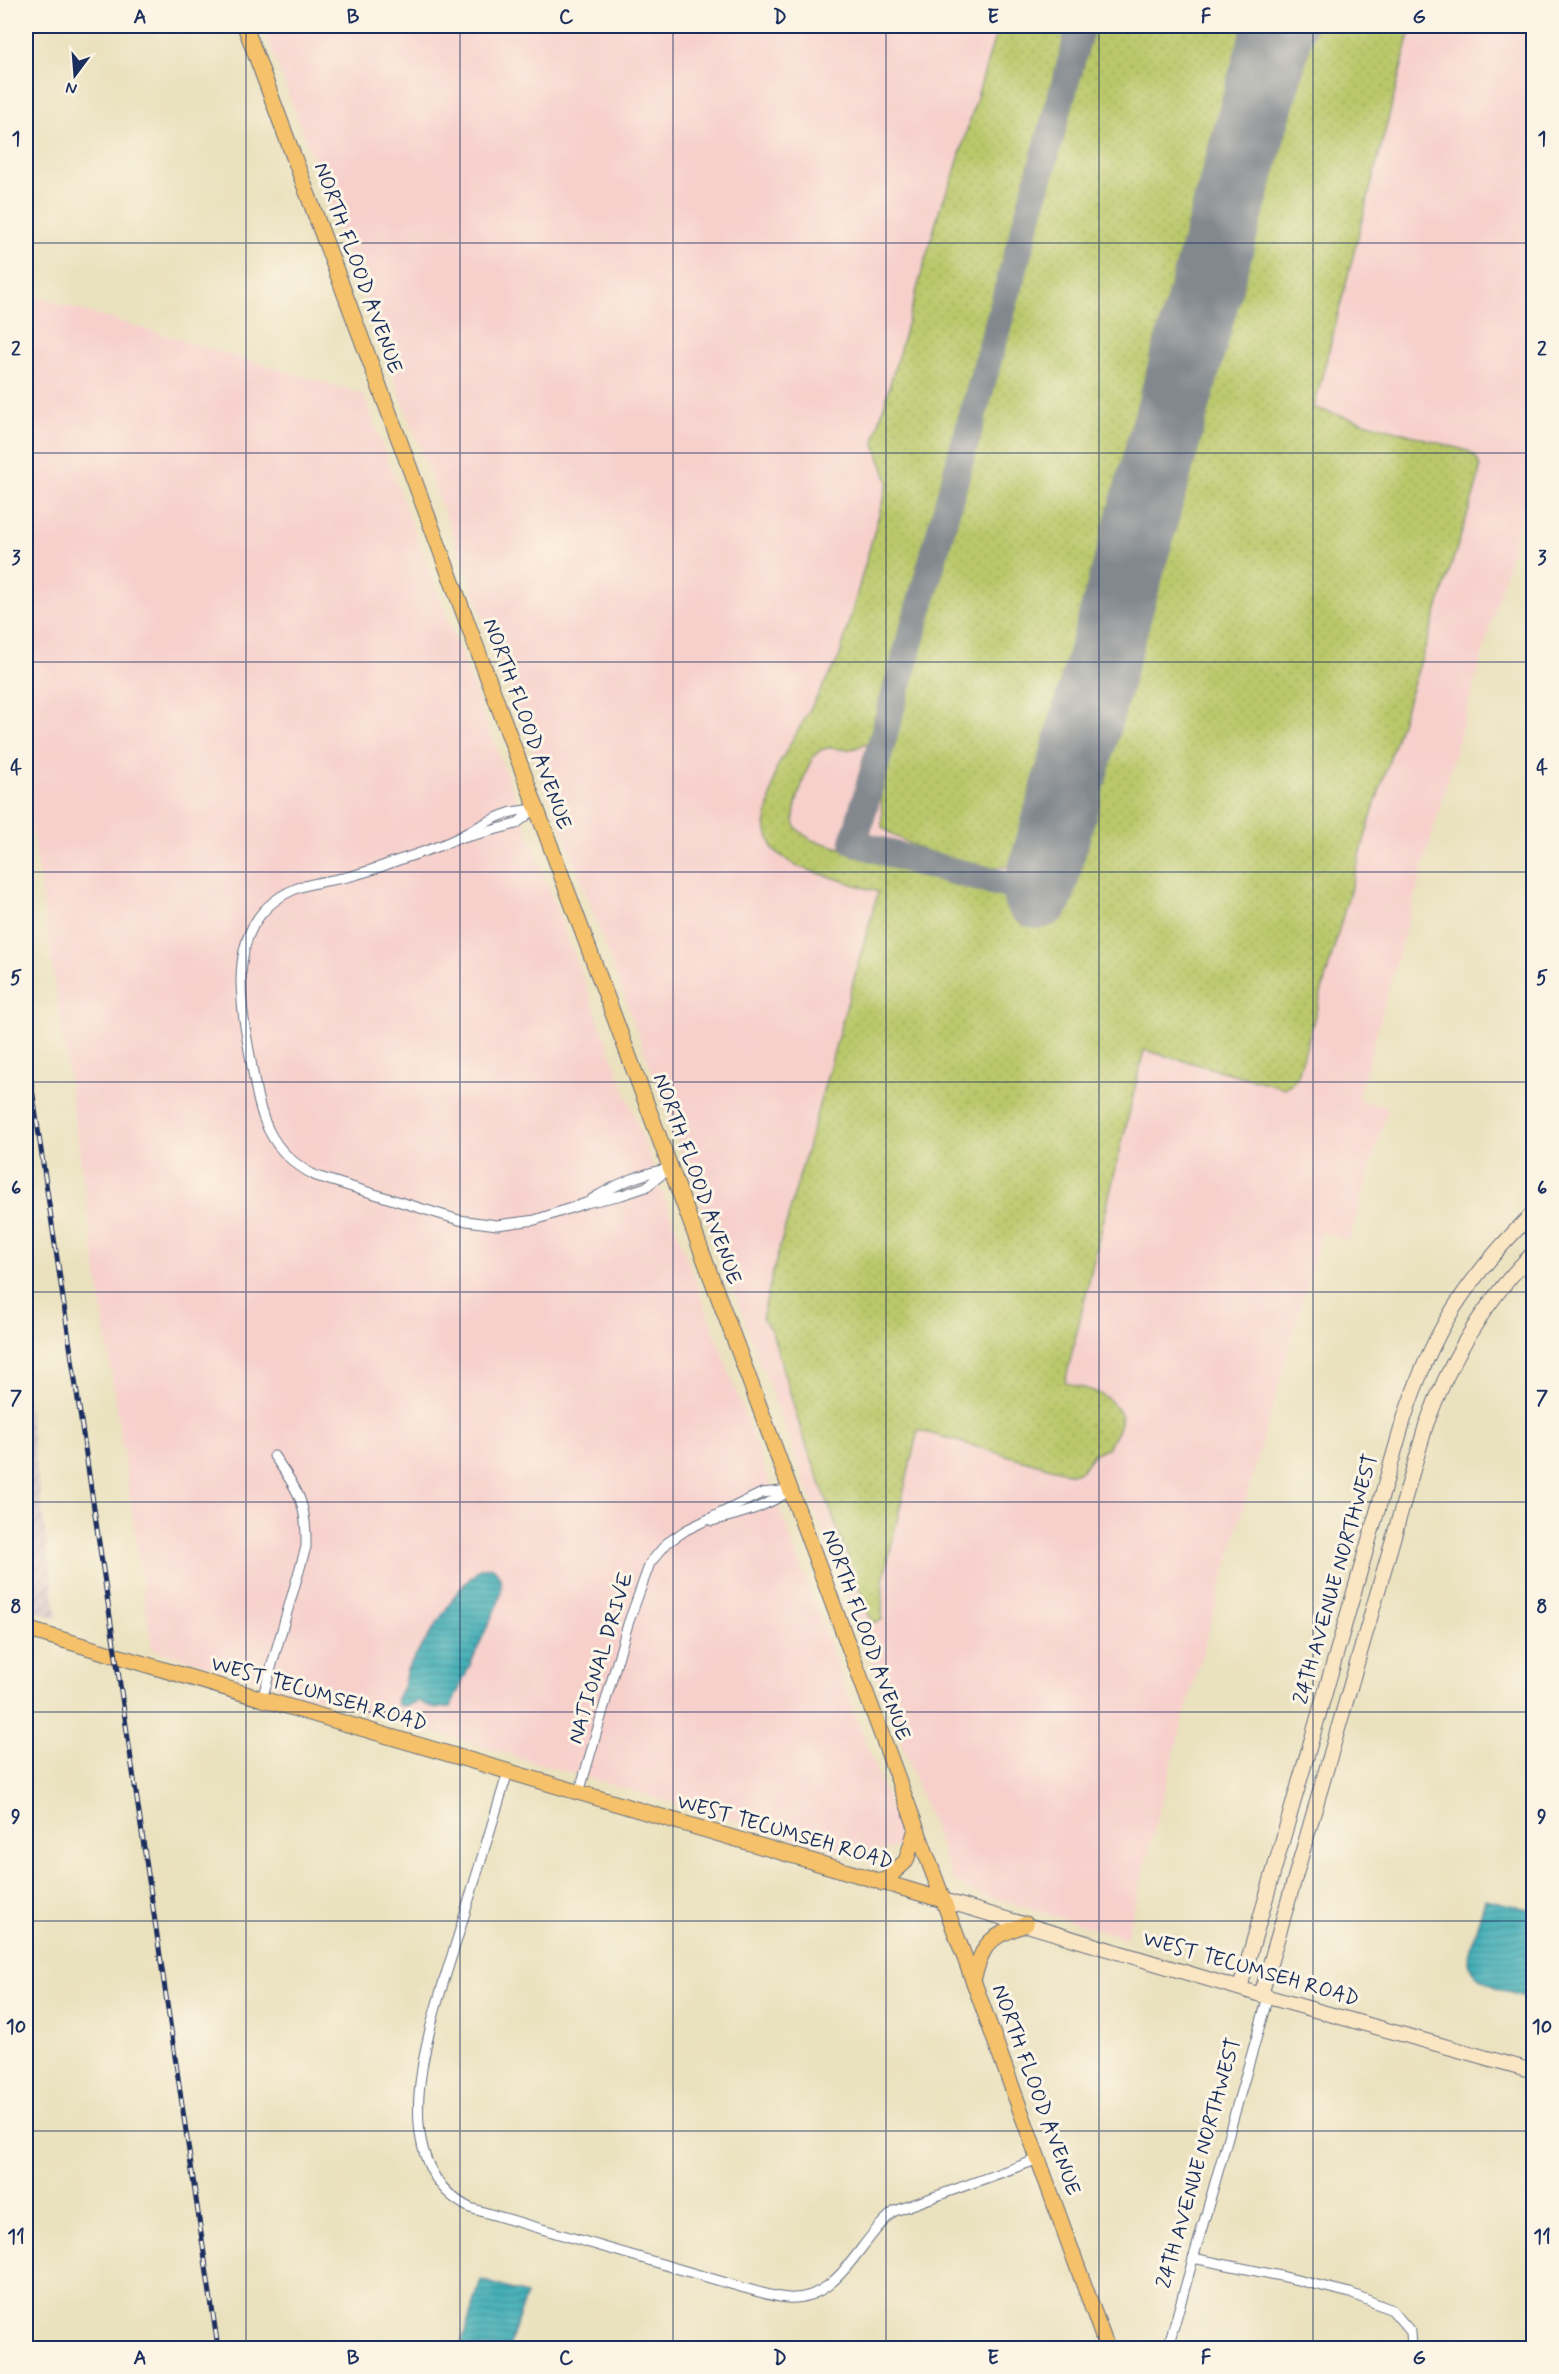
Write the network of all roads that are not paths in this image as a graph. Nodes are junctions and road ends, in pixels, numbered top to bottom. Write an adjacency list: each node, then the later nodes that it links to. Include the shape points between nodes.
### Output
1 (245, 26): 2 (main road, NORTH FLOOD AVENUE)
2 (536, 809): 3 (main road, NORTH FLOOD AVENUE); 3 (street, via 516,824 452,840 378,868 302,886 268,907 251,928 242,951 240,982 260,1111 281,1150 307,1171 484,1225 535,1220 586,1203 618,1183)
3 (670, 1168): 7 (main road, NORTH FLOOD AVENUE)
4 (1533, 1212): 17 (main road, 24TH AVENUE NORTHWEST, via 1470,1282 1419,1373)
5 (1533, 1252): 18 (main road, 24TH AVENUE NORTHWEST, via 1475,1323 1445,1377 1429,1417)
6 (274, 1456): 9 (street, via 300,1495 307,1522 306,1547)
7 (790, 1491): 11 (street, NATIONAL DRIVE, via 762,1493 700,1523 656,1554 628,1624); 12 (main road, NORTH FLOOD AVENUE)
8 (26, 1629): 9 (main road, WEST TECUMSEH ROAD)
9 (262, 1699): 10 (main road, WEST TECUMSEH ROAD)
10 (508, 1772): 11 (main road, WEST TECUMSEH ROAD); 20 (street, via 420,2067 419,2120 426,2159 438,2184 450,2195 482,2211 744,2288 795,2298 812,2295 835,2281 876,2228 895,2211)
11 (579, 1793): 13 (main road, WEST TECUMSEH ROAD)
12 (916, 1829): 13 (main road, via 906,1861); 14 (main road, NORTH FLOOD AVENUE)
13 (882, 1883): 14 (main road, WEST TECUMSEH ROAD)
14 (943, 1900): 15 (main road, WEST TECUMSEH ROAD); 16 (main road, NORTH FLOOD AVENUE)
15 (1026, 1924): 16 (main road, via 988,1943); 17 (main road, WEST TECUMSEH ROAD)
16 (973, 1980): 20 (main road, NORTH FLOOD AVENUE)
17 (1240, 1988): 18 (main road, WEST TECUMSEH ROAD)
18 (1265, 1996): 19 (main road, WEST TECUMSEH ROAD); 21 (street, 24TH AVENUE NORTHWEST)
19 (1533, 2071)
20 (1039, 2158): 23 (main road, NORTH FLOOD AVENUE)
21 (1193, 2258): 22 (street, 24TH AVENUE NORTHWEST); 24 (street, via 1350,2293 1392,2310 1411,2332)
22 (1170, 2340)
23 (1107, 2349)
24 (1412, 2349)

